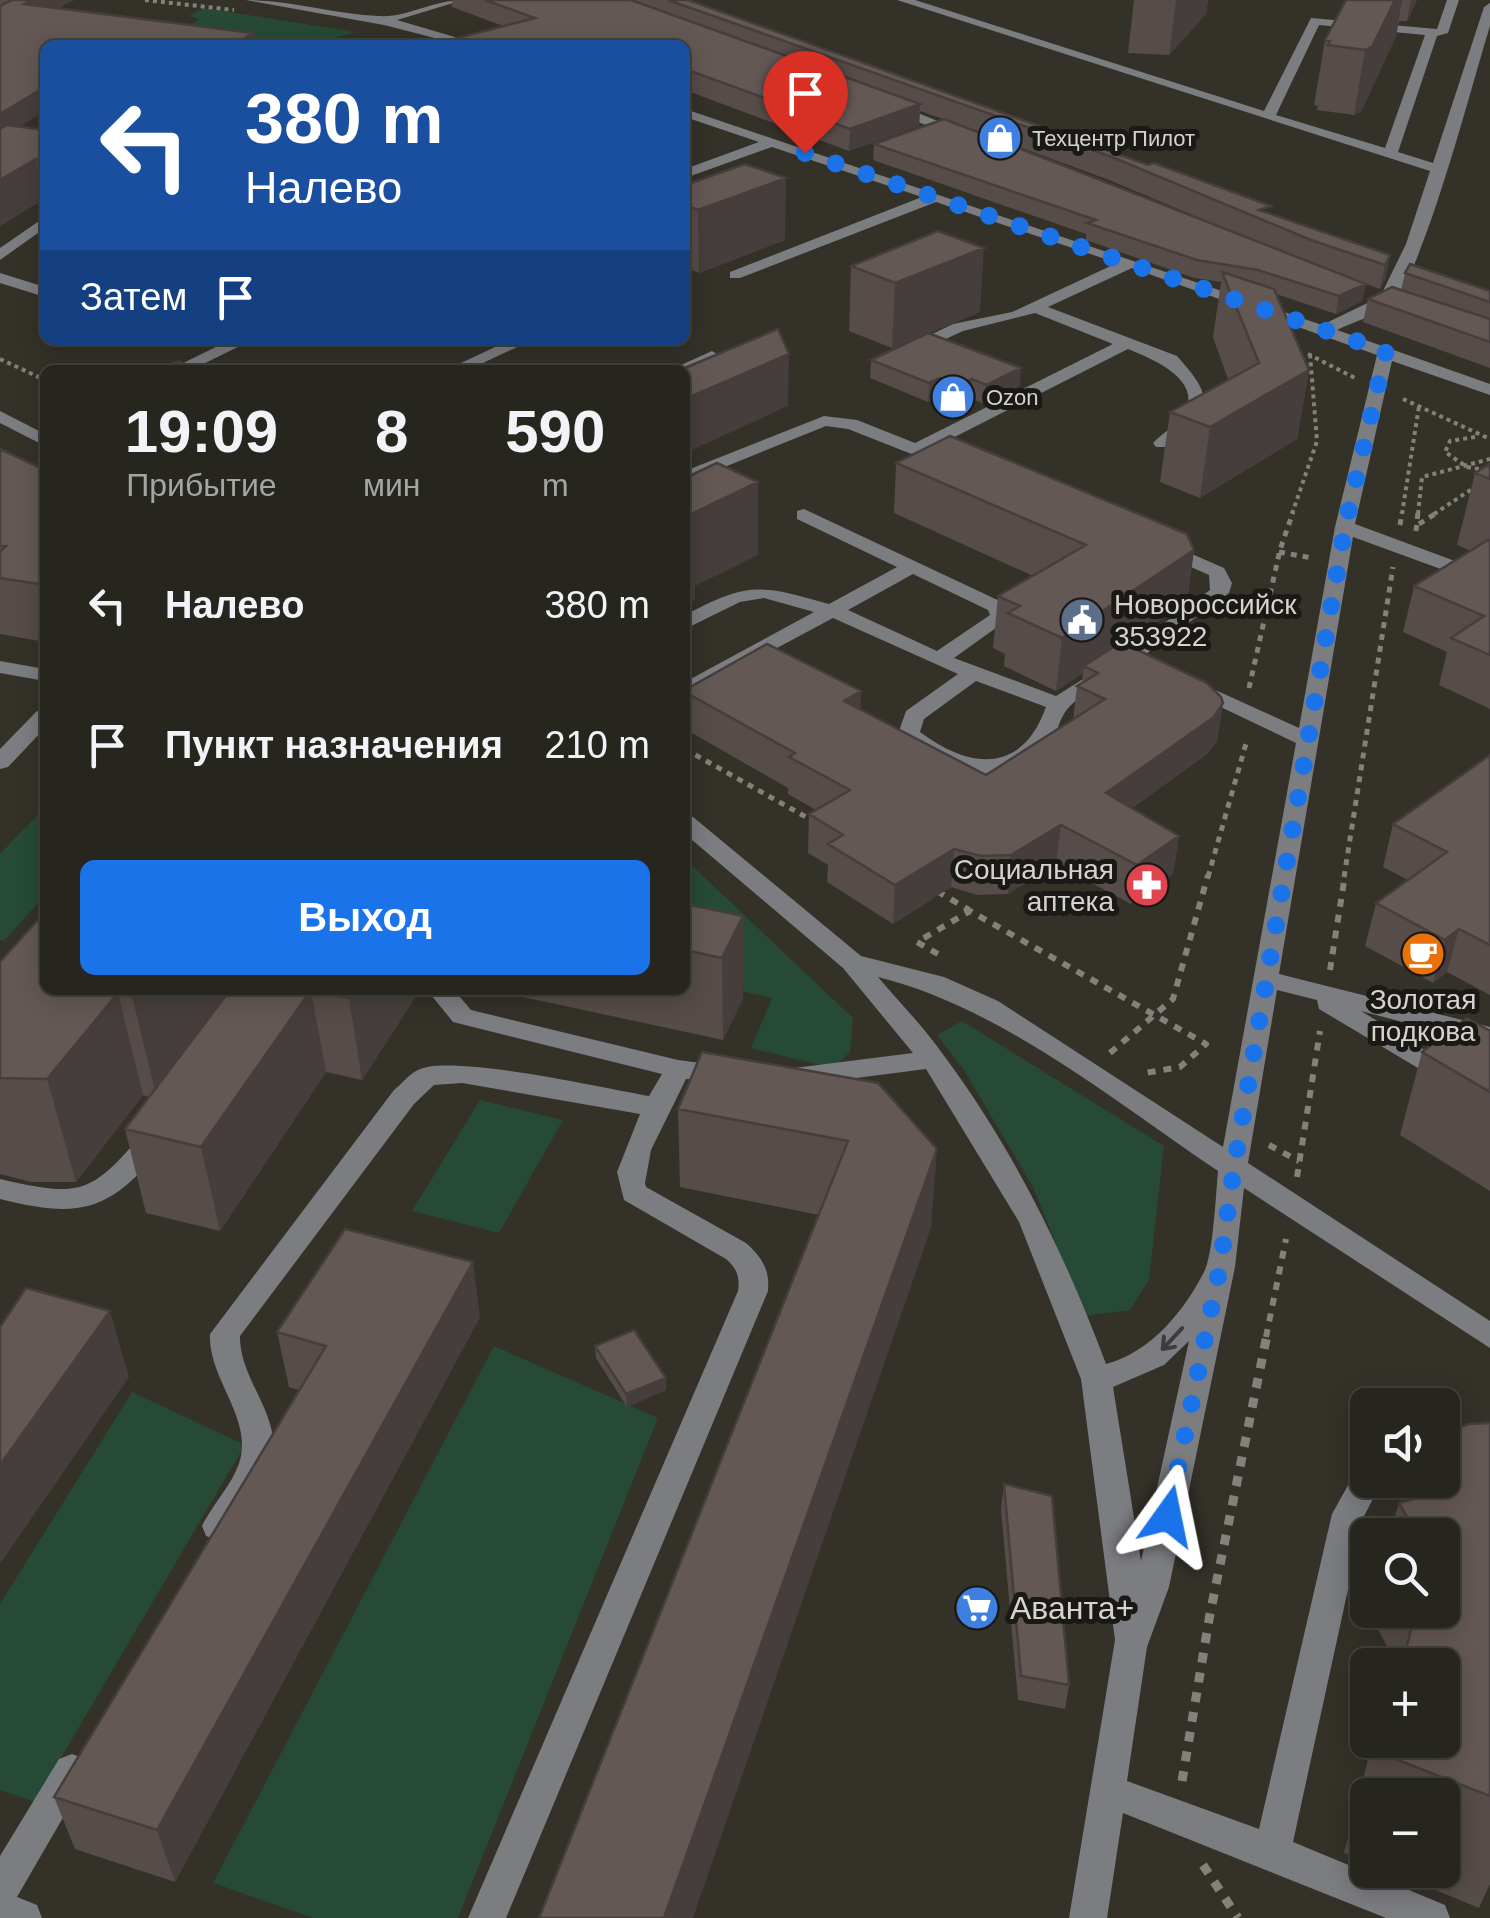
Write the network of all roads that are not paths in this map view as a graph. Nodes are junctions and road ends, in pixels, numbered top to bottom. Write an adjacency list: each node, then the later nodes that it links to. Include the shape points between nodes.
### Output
1 (252, 0): 6 (street)
2 (456, 0): 6 (street)
3 (903, 0): 13 (street)
4 (1452, 0): 8 (street, via 1442,32)
5 (1490, 7): 7 (street)
6 (384, 21): 9 (street)
7 (1487, 29): 10 (street)
8 (1432, 32): 13 (street, via 1316,21); 18 (street)
9 (457, 40)
10 (1484, 52): 21 (street)
11 (869, 99): 14 (street)
12 (690, 114): 17 (street)
13 (1268, 117): 18 (street)
14 (943, 126): 15 (street); 16 (street)
15 (914, 136)
16 (978, 140)
17 (772, 142): 20 (street); 22 (street)
18 (1390, 154): 21 (street)
19 (857, 157): 20 (street)
20 (837, 164): 23 (street)
21 (1439, 168): 30 (street, via 1414,244)
22 (690, 172)
23 (936, 197): 26 (street); 27 (street)
24 (40, 225): 25 (street)
25 (0, 255)
26 (1132, 262): 32 (street); 33 (street)
27 (735, 275)
28 (0, 278): 29 (street)
29 (40, 290)
30 (1378, 297): 31 (street); 33 (street)
31 (1403, 306)
32 (1035, 308): 34 (street); 38 (street, via 960,327)
33 (1324, 330): 37 (street)
34 (1127, 344): 48 (street, via 1170,360 1188,377 1198,406 1193,420); 49 (street)
35 (237, 345): 40 (street)
36 (512, 345): 41 (street)
37 (1386, 351): 43 (street); 53 (street)
38 (895, 355)
39 (712, 356): 42 (street)
40 (190, 365)
41 (466, 365)
42 (690, 365)
43 (1490, 390)
44 (0, 416): 46 (street)
45 (40, 424): 46 (street)
46 (25, 430): 47 (street)
47 (40, 438)
48 (1162, 443)
49 (917, 449): 50 (street); 51 (street, via 850,424 824,422)
50 (970, 470)
51 (690, 475)
52 (804, 515): 55 (street)
53 (1345, 527): 56 (street); 67 (street)
54 (1146, 540): 65 (street, via 1216,572 1219,593 1136,662)
55 (913, 566): 57 (street); 59 (street, via 988,600 1000,616)
56 (1490, 580)
57 (834, 611): 58 (street, via 748,592); 59 (street); 64 (street)
58 (690, 621)
59 (938, 659): 62 (street)
60 (0, 667): 61 (street)
61 (40, 674)
62 (973, 674): 65 (street); 65 (street, via 914,716 909,734 937,755 970,767 1004,766 1034,750)
63 (1178, 681): 67 (street)
64 (690, 688)
65 (1058, 704)
66 (40, 721): 68 (street)
67 (1308, 740): 71 (street)
68 (0, 762)
69 (690, 826): 70 (street)
70 (852, 962): 75 (street); 80 (street, via 935,983 989,1008)
71 (1267, 979): 72 (street); 80 (street)
72 (1318, 994): 74 (street); 77 (street)
73 (444, 995): 76 (street, via 462,1016)
74 (1490, 1036)
75 (933, 1059): 76 (street, via 776,1078); 84 (street, via 1033,1222)
76 (678, 1070): 78 (street)
77 (1490, 1102)
78 (657, 1107): 86 (street, via 462,1074 427,1076 404,1097 224,1334 224,1355 258,1446); 94 (street, via 630,1168 634,1193 736,1251 756,1276 753,1291)
79 (168, 1122): 81 (street, via 122,1180 90,1198 57,1203)
80 (1234, 1167): 82 (street); 83 (street)
81 (0, 1188)
82 (1220, 1267): 84 (street, one-way to 84, via 1174,1342 1136,1370); 87 (street, via 1152,1587)
83 (1490, 1336)
84 (1096, 1379): 87 (street, via 1128,1580)
85 (1357, 1498): 90 (street)
86 (202, 1552)
87 (1130, 1647): 89 (street)
88 (91, 1738): 91 (street)
89 (1108, 1791): 90 (street); 95 (street)
90 (1272, 1852): 96 (street)
91 (0, 1891)
92 (0, 1910): 93 (street)
93 (23, 1918)
94 (488, 1918)
95 (1088, 1918)
96 (1431, 1918)

